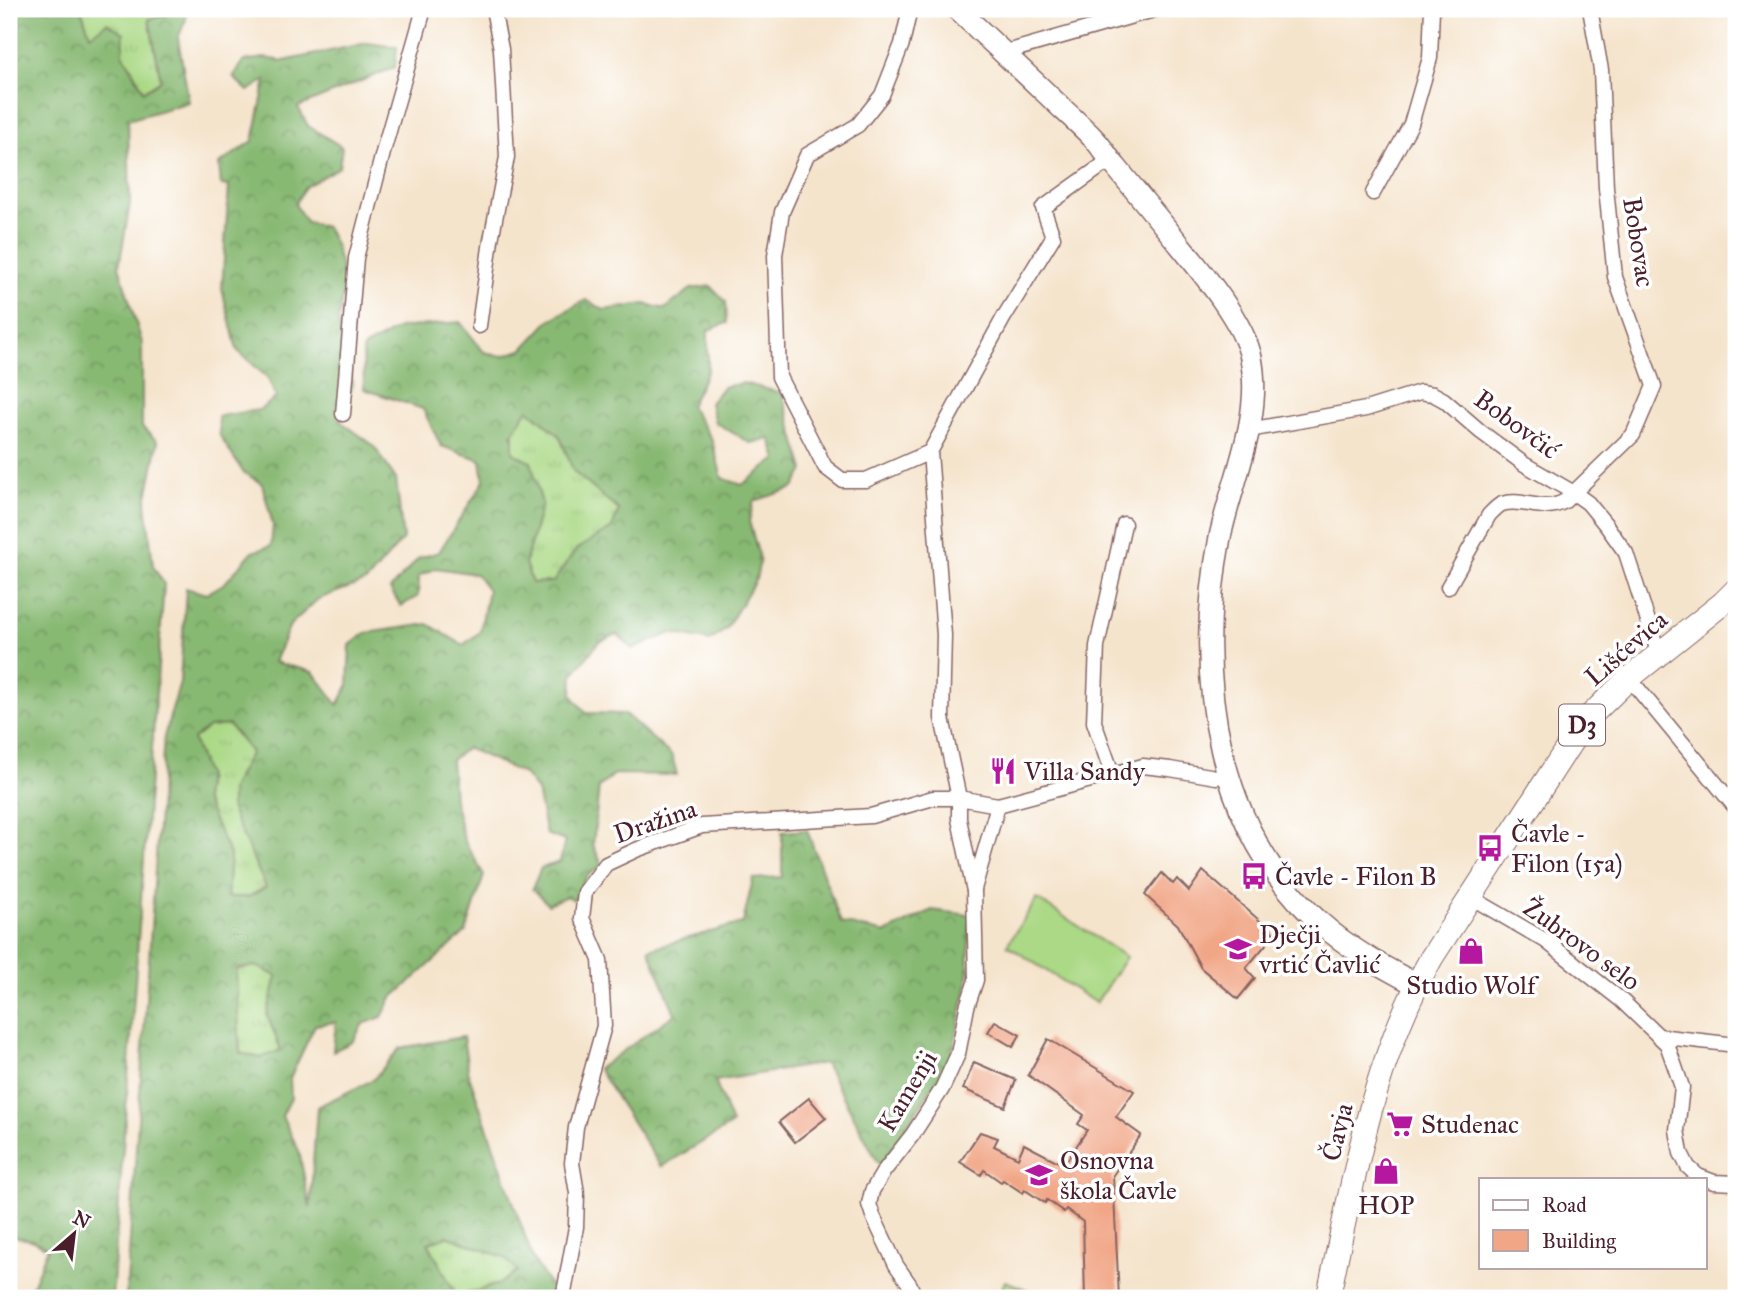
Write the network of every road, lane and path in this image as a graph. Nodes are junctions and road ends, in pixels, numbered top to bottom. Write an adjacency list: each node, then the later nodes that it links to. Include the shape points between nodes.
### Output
1 (424, 9): 12 (street, via 356,258)
2 (494, 9): 11 (street, via 507,157)
3 (910, 9): 14 (street, via 902,44 881,95 858,125 807,155 782,212 775,255 779,377 825,467 842,480 866,480)
4 (957, 9): 8 (main road)
5 (1157, 9): 8 (street)
6 (1432, 9): 10 (street, via 1430,58 1411,124)
7 (1590, 9): 15 (street, Bobovac, via 1601,70 1615,277 1654,386 1633,435)
8 (1003, 53): 9 (main road, via 1095,139)
9 (1110, 160): 13 (main road, via 1203,274 1241,331 1251,357 1254,391); 14 (street, via 1043,208 1053,237)
10 (1373, 193)
11 (479, 326)
12 (344, 414)
13 (1249, 430): 15 (street, Bobovčić, via 1366,409 1420,392 1433,394 1524,464); 22 (main road, via 1212,581 1210,676)
14 (930, 452): 23 (street, via 944,635 942,718)
15 (1574, 493): 17 (street, via 1556,506 1502,504 1489,515); 19 (street, Bobovčić, via 1588,503 1626,553)
16 (1124, 524): 21 (street, via 1097,646 1094,722)
17 (1448, 587)
18 (1736, 590): 19 (main road, Lišćevica / D3)
19 (1659, 655): 20 (main road, Lišćevica / D3)
20 (1629, 678): 25 (street); 27 (main road, Lišćevica / D3, via 1584,722)
21 (1112, 773): 22 (street, via 1143,766); 24 (street)
22 (1228, 775): 28 (main road, via 1247,827 1268,863 1300,902 1332,932)
23 (959, 798): 24 (street); 26 (street, Kamenji); 34 (street, Dražina, via 933,798 872,816 702,826 606,864 585,892 583,905 582,918 600,960 604,1026 576,1127 572,1163 576,1227)
24 (998, 805): 26 (street, Kamenji)
25 (1736, 808)
26 (974, 891): 35 (street, Kamenji, via 976,980 958,1054 942,1089 884,1171 869,1204)
27 (1472, 898): 28 (main road, Čavja / D3); 29 (street, Žubrovo selo, via 1546,941 1621,1000)
28 (1417, 985): 36 (main road, Čavja / D3, via 1366,1123)
29 (1658, 1036): 30 (street); 31 (street, Žubrovo selo, via 1667,1044 1682,1087 1677,1130 1681,1153 1688,1167)
30 (1736, 1045)
31 (1703, 1178)
32 (1706, 1179): 33 (street, Žubrovo selo)
33 (1736, 1183)
34 (562, 1298)
35 (915, 1298)
36 (1328, 1298)

